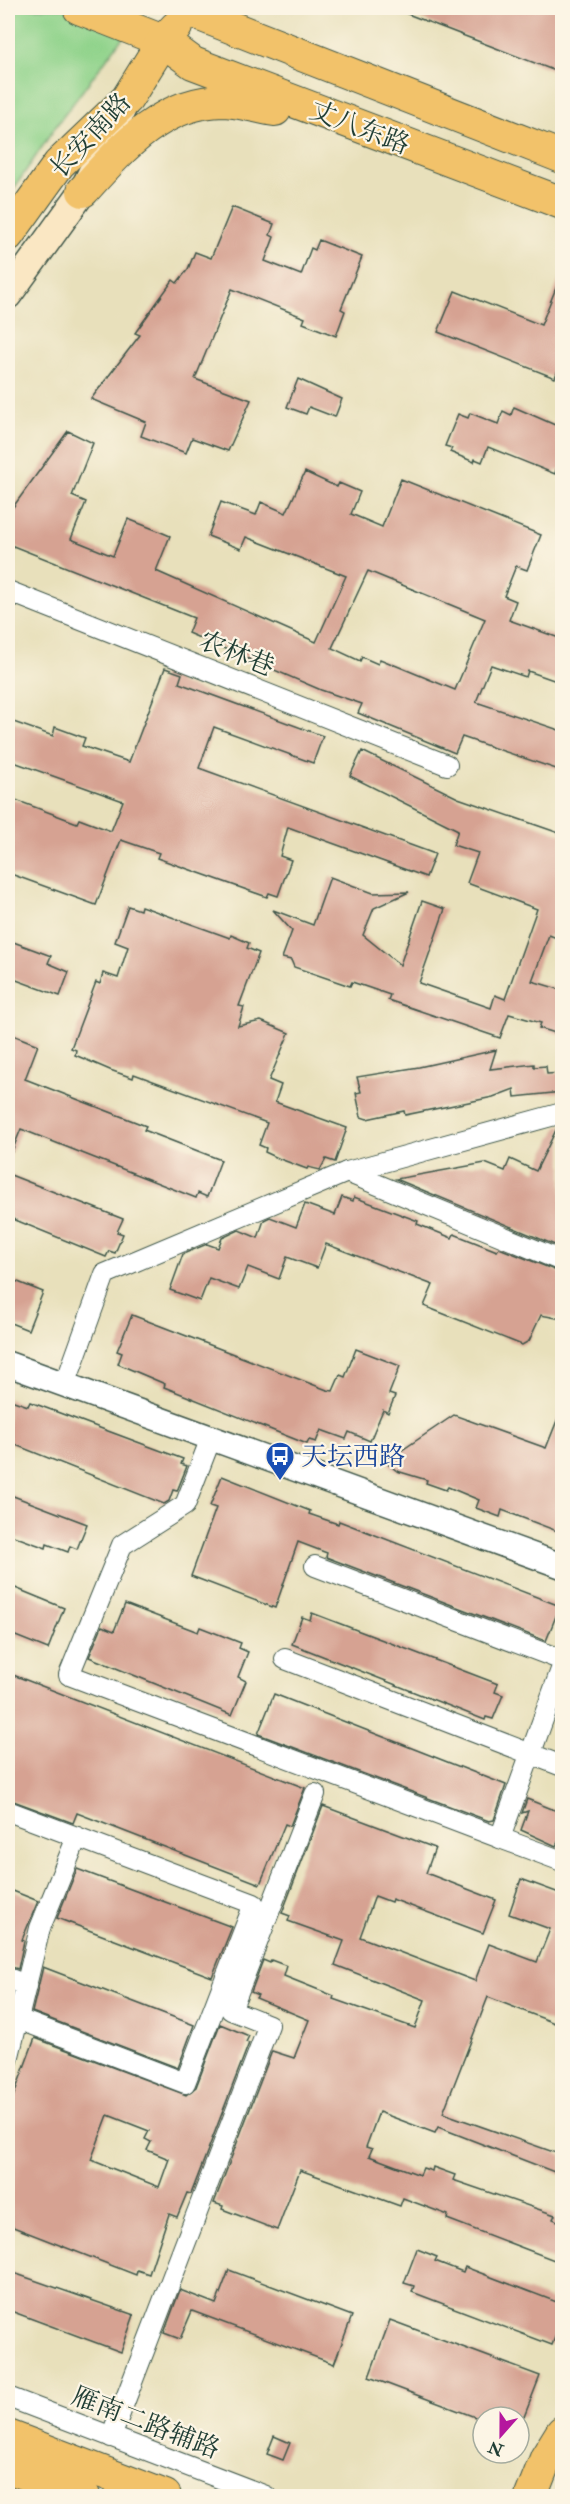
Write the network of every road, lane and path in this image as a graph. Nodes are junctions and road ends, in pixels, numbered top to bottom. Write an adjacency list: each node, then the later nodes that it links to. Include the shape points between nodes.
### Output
1 (79, 8): 3 (main road, 丈八东路)
2 (189, 9): 3 (main road, 长安南路); 6 (main road, 丈八东路)
3 (163, 41): 4 (main road, 长安南路); 5 (main road, 丈八东路, via 193,63)
4 (127, 99): 7 (main road); 9 (main road, 长安南路, via 59,164)
5 (365, 128): 7 (main road, via 238,102 209,103 180,110 139,133); 8 (main road, 丈八东路)
6 (562, 157)
7 (83, 191): 10 (main road)
8 (562, 203)
9 (8, 235)
10 (8, 295)
11 (8, 591): 12 (street, 农林巷)
12 (447, 765)
13 (562, 1113): 14 (street)
14 (347, 1172): 15 (street); 17 (street, via 105,1274)
15 (562, 1261)
16 (8, 1364): 17 (street)
17 (65, 1385): 18 (street)
18 (211, 1438): 20 (street); 29 (street, via 185,1505 122,1545 69,1675)
19 (315, 1566): 22 (street)
20 (562, 1566)
21 (285, 1659): 24 (street)
22 (562, 1660)
23 (562, 1667): 24 (street)
24 (530, 1754): 25 (street); 29 (street)
25 (562, 1766)
26 (315, 1794): 38 (street, via 231,2010 269,2025)
27 (8, 1811): 28 (street)
28 (77, 1837): 32 (street, via 40,1928); 33 (street, via 254,1904 185,2084)
29 (500, 1838): 30 (street)
30 (562, 1861)
31 (8, 1978): 32 (street)
32 (26, 1985): 33 (street)
33 (18, 2019): 34 (street)
34 (8, 2061)
35 (8, 2397): 38 (street, 雁南二路辅路)
36 (562, 2432): 43 (main road, via 546,2458)
37 (8, 2436): 41 (main road)
38 (111, 2437): 42 (street, 雁南二路辅路)
39 (8, 2467): 40 (main road)
40 (84, 2496)
41 (165, 2496)
42 (266, 2496)
43 (531, 2496)

